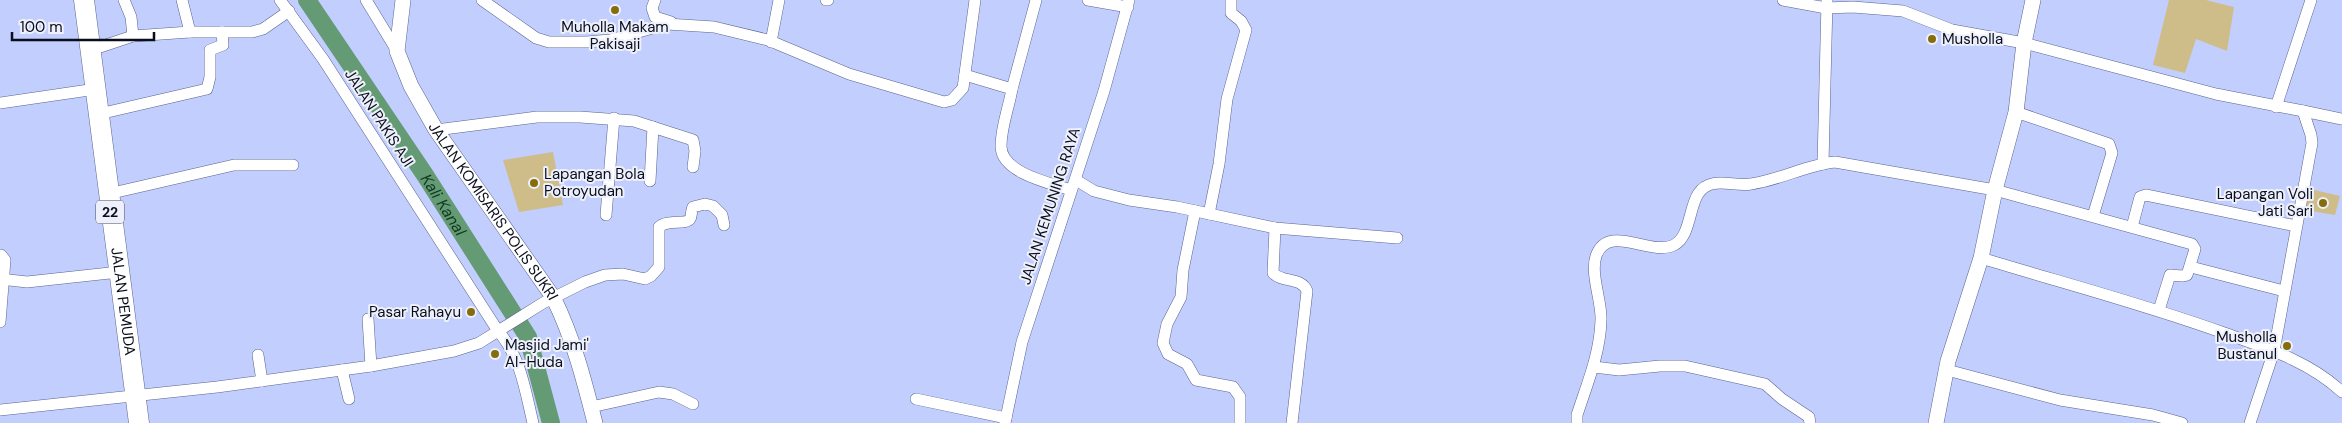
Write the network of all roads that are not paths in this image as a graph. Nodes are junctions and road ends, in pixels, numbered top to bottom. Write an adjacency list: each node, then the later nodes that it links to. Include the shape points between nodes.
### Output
1 (84, 0): 26 (highway, JALAN PEMUDA / 22)
2 (124, 0): 23 (street, via 131,17)
3 (182, 0): 21 (street)
4 (280, 0): 19 (street, JALAN PAKIS AJI)
5 (366, 0): 27 (street)
6 (403, 0): 27 (main road, JALAN KOMISARIS POLIS SUKRI)
7 (482, 0): 20 (street, via 536,38 549,42 610,40 654,27)
8 (655, 0): 20 (street, via 652,8 655,17)
9 (779, 0): 24 (street)
10 (975, 0): 28 (street)
11 (1036, 0): 30 (street)
12 (1088, 0): 17 (street)
13 (1231, 0): 48 (street, via 1231,13 1241,20 1246,30 1229,92)
14 (1783, 0): 18 (street)
15 (2033, 0): 25 (main road)
16 (2311, 0): 32 (street)
17 (1129, 3): 44 (street, JALAN KEMUNING RAYA)
18 (1827, 4): 25 (street, via 1903,11 1952,30); 40 (street)
19 (288, 11): 22 (street, via 257,30); 66 (street, JALAN PAKIS AJI, via 323,59)
20 (678, 24): 24 (street, via 714,27)
21 (190, 32): 22 (street); 23 (street)
22 (222, 32): 35 (street, via 224,45 210,50 207,89)
23 (133, 36): 26 (street)
24 (772, 42): 28 (street, via 849,74 944,102 958,95)
25 (2024, 43): 32 (street); 34 (main road)
26 (91, 50): 29 (highway, JALAN PEMUDA / 22)
27 (397, 51): 39 (main road, JALAN KOMISARIS POLIS SUKRI, via 403,70)
28 (965, 75): 30 (street)
29 (96, 89): 31 (street); 35 (highway, JALAN PEMUDA / 22)
30 (1012, 89): 44 (street, via 1001,141 1005,159 1018,171)
31 (0, 103)
32 (2276, 107): 33 (street)
33 (2303, 111): 37 (street); 52 (street, via 2312,143)
34 (2016, 112): 45 (main road); 50 (street, via 2109,144 2112,153)
35 (99, 114): 46 (highway, JALAN PEMUDA / 22)
36 (614, 118): 38 (street); 39 (street, via 537,117); 49 (street)
37 (2342, 119)
38 (653, 127): 42 (street, via 693,140); 43 (street)
39 (436, 130): 62 (main road, JALAN KOMISARIS POLIS SUKRI)
40 (1823, 164): 45 (street, via 1835,162); 70 (street, via 1750,184 1706,186 1698,195 1680,240 1674,245 1654,248 1615,240 1603,244 1595,258 1602,318)
41 (293, 165): 46 (street, via 234,165)
42 (693, 167)
43 (650, 181)
44 (1074, 185): 47 (street); 81 (street, JALAN KEMUNING RAYA, via 1022,342)
45 (1995, 190): 50 (street); 57 (main road)
46 (108, 194): 59 (highway, JALAN PEMUDA / 22)
47 (1195, 211): 48 (street); 85 (street, via 1181,298 1167,324 1163,343 1168,354 1187,364 1196,380 1233,387 1240,397)
48 (1209, 214): 54 (street)
49 (606, 215)
50 (2093, 216): 53 (street)
51 (724, 225): 62 (street, via 722,215 713,206 696,205 687,221 664,223 659,227 659,267 651,276 645,279 623,274 605,275)
52 (2296, 226): 53 (street, via 2146,194 2140,197); 61 (street)
53 (2132, 227): 58 (street, via 2192,244 2195,249)
54 (1275, 228): 55 (street); 86 (street, via 1273,273 1302,284 1307,291)
55 (1397, 238)
56 (1, 255): 60 (street, via 6,260)
57 (1981, 258): 63 (street); 72 (main road)
58 (2191, 266): 61 (street); 63 (street, via 2185,276 2170,275)
59 (118, 272): 60 (street, via 27,282); 75 (highway, JALAN PEMUDA / 22)
60 (2, 279): 65 (street)
61 (2284, 292): 67 (street)
62 (548, 300): 66 (street); 79 (main road, JALAN KOMISARIS POLIS SUKRI, via 568,329)
63 (2159, 310): 67 (street)
64 (368, 319): 69 (street)
65 (0, 322)
66 (500, 330): 69 (street, via 479,343 454,351); 83 (street, JALAN PAKIS AJI, via 513,350)
67 (2274, 351): 74 (street, via 2327,378); 91 (street)
68 (258, 355): 73 (street)
69 (371, 366): 71 (street)
70 (1594, 367): 87 (street); 88 (street, via 1619,370 1685,366 1765,384 1809,417)
71 (342, 370): 73 (street); 76 (street)
72 (1946, 370): 89 (main road); 90 (street, via 2060,400)
73 (262, 381): 75 (street)
74 (2342, 392)
75 (136, 396): 80 (street); 82 (highway, JALAN PEMUDA / 22)
76 (348, 399)
77 (916, 399): 81 (street)
78 (693, 404): 79 (street, via 673,394 660,392)
79 (591, 407): 84 (main road, JALAN KOMISARIS POLIS SUKRI)
80 (0, 410)
81 (1005, 420)
82 (139, 423)
83 (533, 423)
84 (595, 423)
85 (1240, 423)
86 (1292, 423)
87 (1577, 423)
88 (1810, 423)
89 (1936, 423)
90 (2182, 423)
91 (2250, 423)

